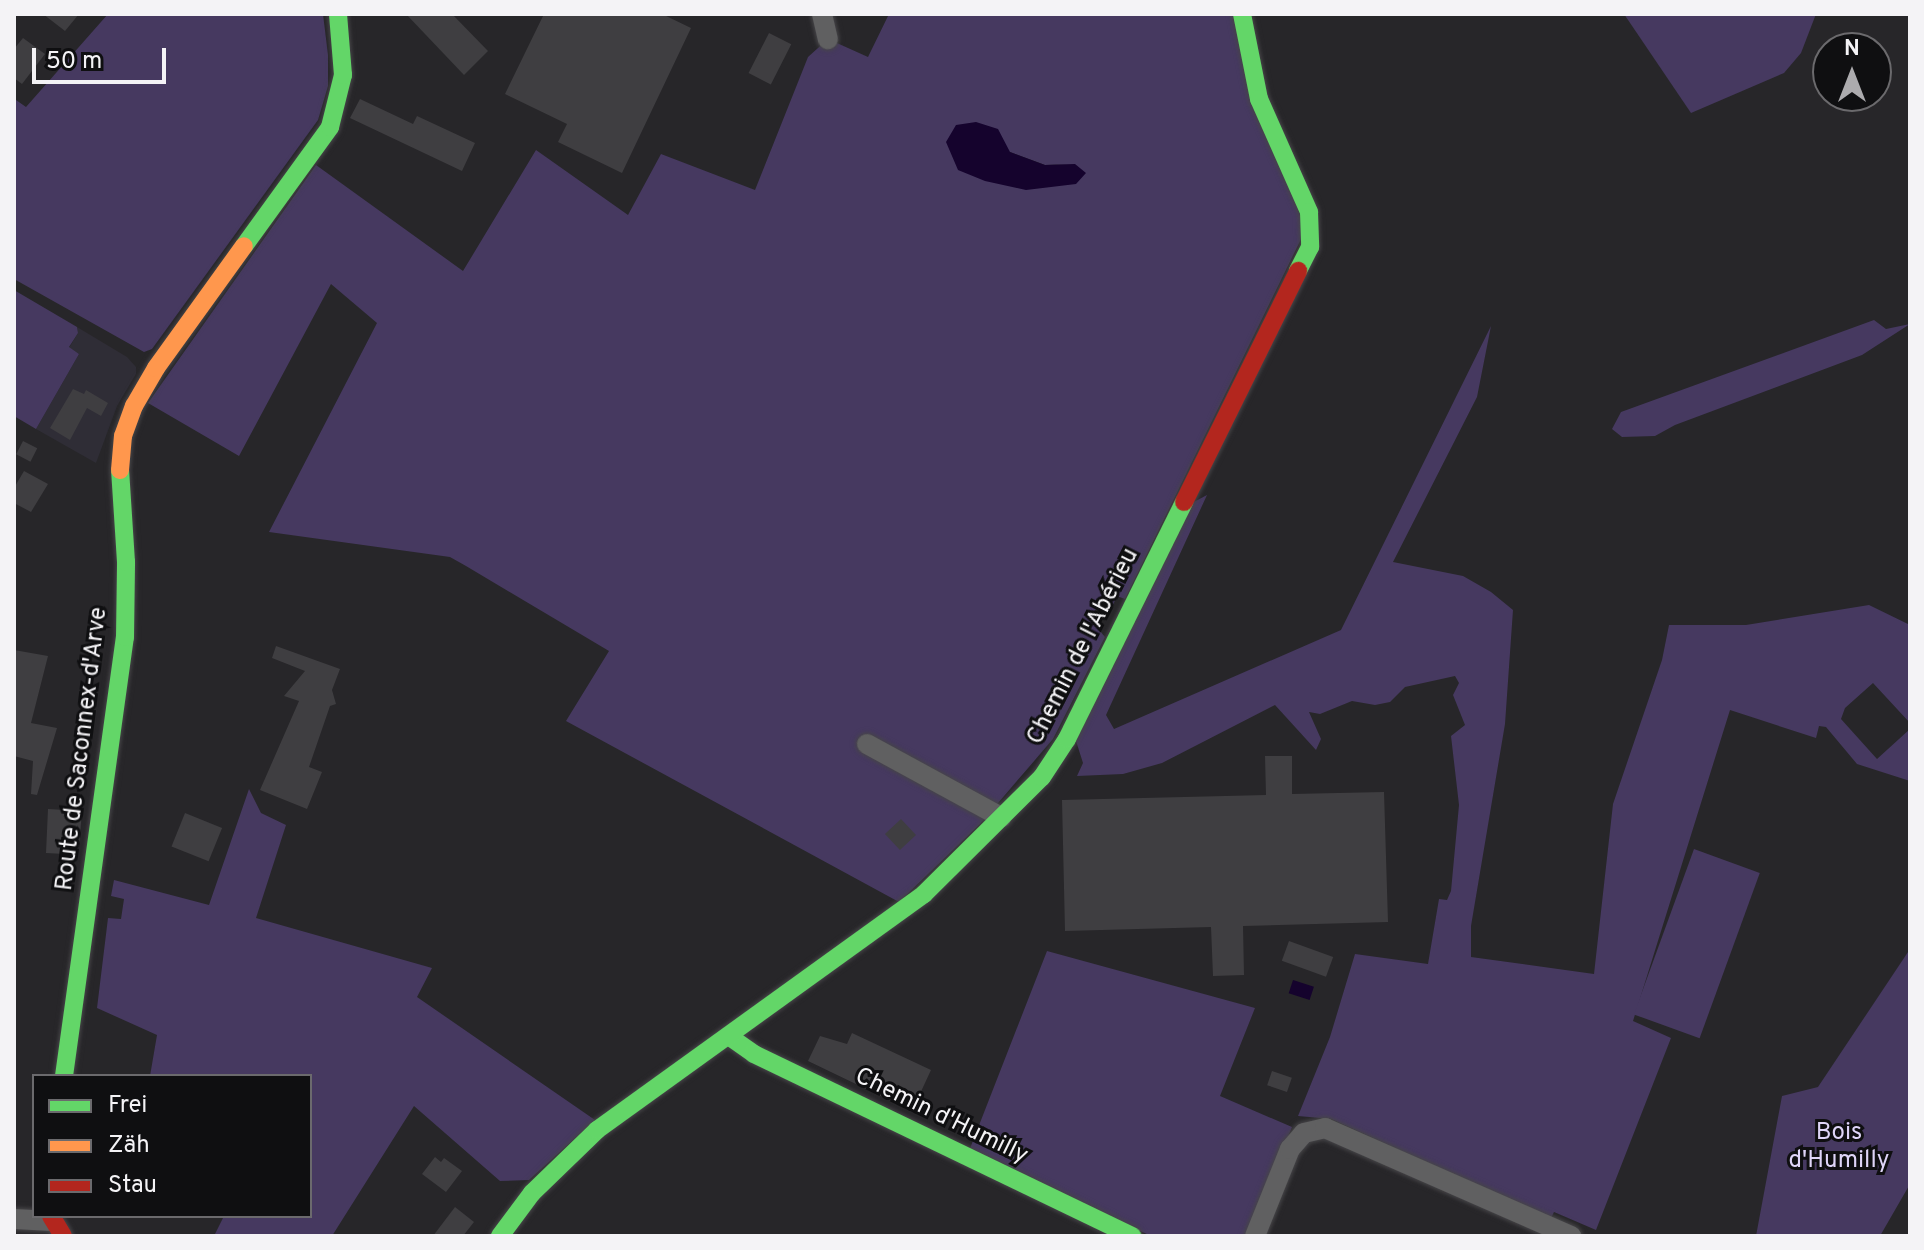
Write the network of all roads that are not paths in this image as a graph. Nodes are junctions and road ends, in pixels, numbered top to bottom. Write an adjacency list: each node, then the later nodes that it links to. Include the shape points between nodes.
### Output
1 (338, 14): 8 (street, Route de Saconnex-d'Arve, via 343,75 330,127 156,368 123,436 119,468 126,562 124,646)
2 (822, 14): 4 (street)
3 (1242, 14): 6 (street, Chemin de l'Abérieu, via 1259,99 1309,212 1307,255 1067,739 1042,777)
4 (828, 39)
5 (867, 744): 6 (street)
6 (1001, 817): 7 (street, Chemin de l'Abérieu, via 924,894)
7 (730, 1037): 11 (street, Chemin de l'Abérieu, via 570,1152); 12 (street, Chemin d'Humilly, via 754,1054)
8 (64, 1074)
9 (14, 1219): 10 (street)
10 (55, 1224)
11 (500, 1236)
12 (1133, 1236)
13 (1255, 1236): 14 (street, via 1290,1149 1304,1133 1325,1128)
14 (1571, 1236)

